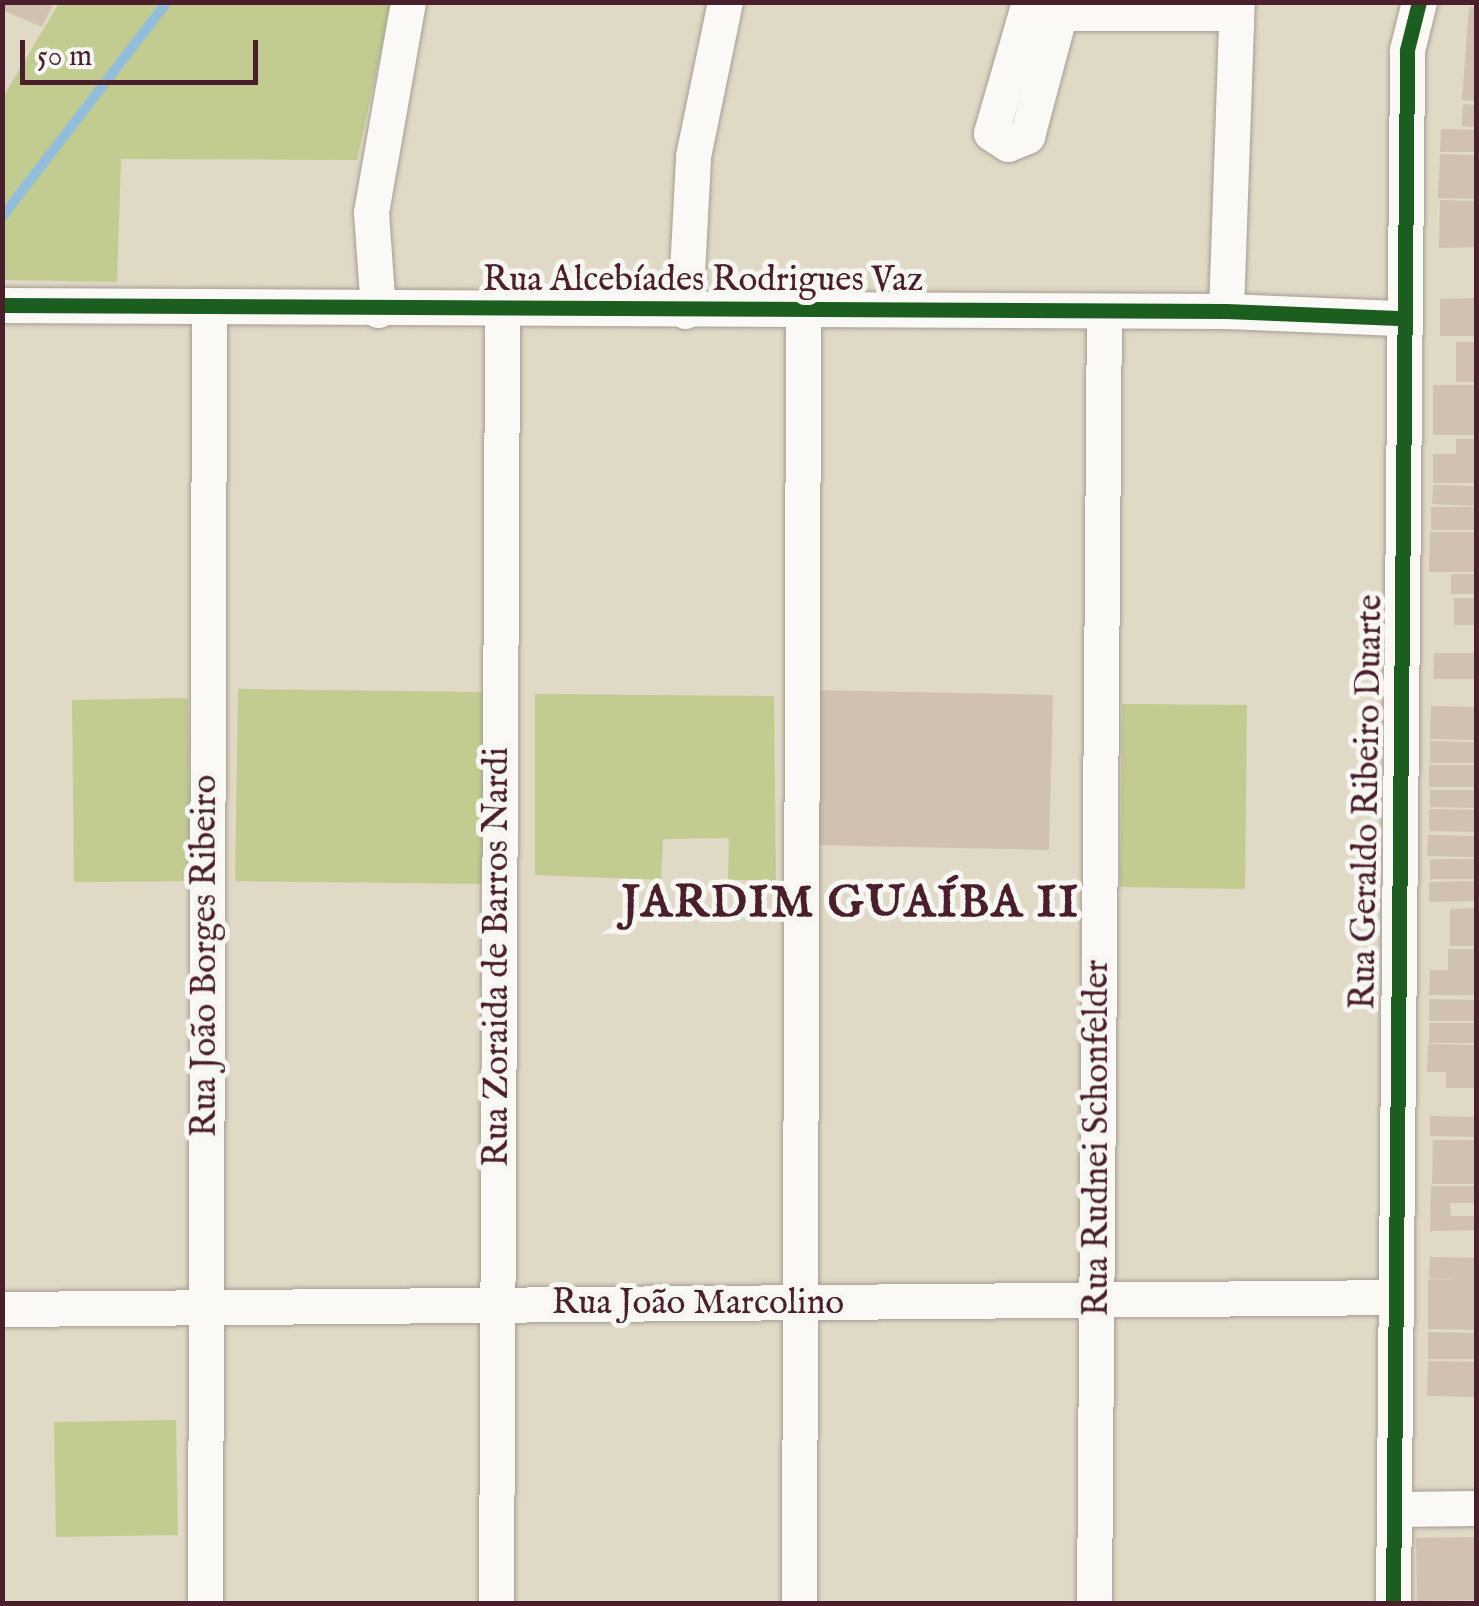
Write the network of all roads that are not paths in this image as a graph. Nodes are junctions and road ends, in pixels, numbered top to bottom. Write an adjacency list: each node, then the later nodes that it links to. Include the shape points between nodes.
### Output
1 (408, 2): 8 (street, via 371,212)
2 (725, 2): 10 (street, via 693,156)
3 (1419, 2): 14 (street, Rua Geraldo Ribeiro Duarte, via 1407,50)
4 (1236, 8): 5 (street); 12 (street)
5 (1038, 9)
6 (2, 305): 7 (street, Rua Alcebíades Rodrigues Vaz)
7 (209, 309): 8 (street, Rua Alcebíades Rodrigues Vaz); 20 (street, Rua João Borges Ribeiro)
8 (378, 310): 9 (street, Rua Alcebíades Rodrigues Vaz)
9 (502, 310): 10 (street, Rua Alcebíades Rodrigues Vaz); 18 (street, Rua Zoraida de Barros Nardi)
10 (684, 310): 11 (street, Rua Alcebíades Rodrigues Vaz)
11 (803, 311): 13 (street, Rua Alcebíades Rodrigues Vaz); 17 (street)
12 (1226, 311): 13 (street, Rua Alcebíades Rodrigues Vaz); 14 (street, Rua Alcebíades Rodrigues Vaz)
13 (1104, 312): 16 (street, Rua Rudnei Schonfelder)
14 (1404, 318): 15 (street, Rua Geraldo Ribeiro Duarte)
15 (1393, 1297): 16 (street, Rua João Marcolino); 22 (street, Rua Geraldo Ribeiro Duarte)
16 (1097, 1300): 17 (street, Rua João Marcolino); 26 (street, Rua Rudnei Schonfelder)
17 (800, 1303): 18 (street, Rua João Marcolino); 25 (street)
18 (497, 1306): 20 (street, Rua João Marcolino); 24 (street, Rua Zoraida de Barros Nardi)
19 (2, 1309): 20 (street, Rua João Marcolino)
20 (205, 1309): 23 (street, Rua João Borges Ribeiro)
21 (1476, 1508): 22 (street)
22 (1394, 1509): 27 (street, Rua Geraldo Ribeiro Duarte)
23 (204, 1604)
24 (496, 1604)
25 (798, 1604)
26 (1094, 1604)
27 (1393, 1604)

